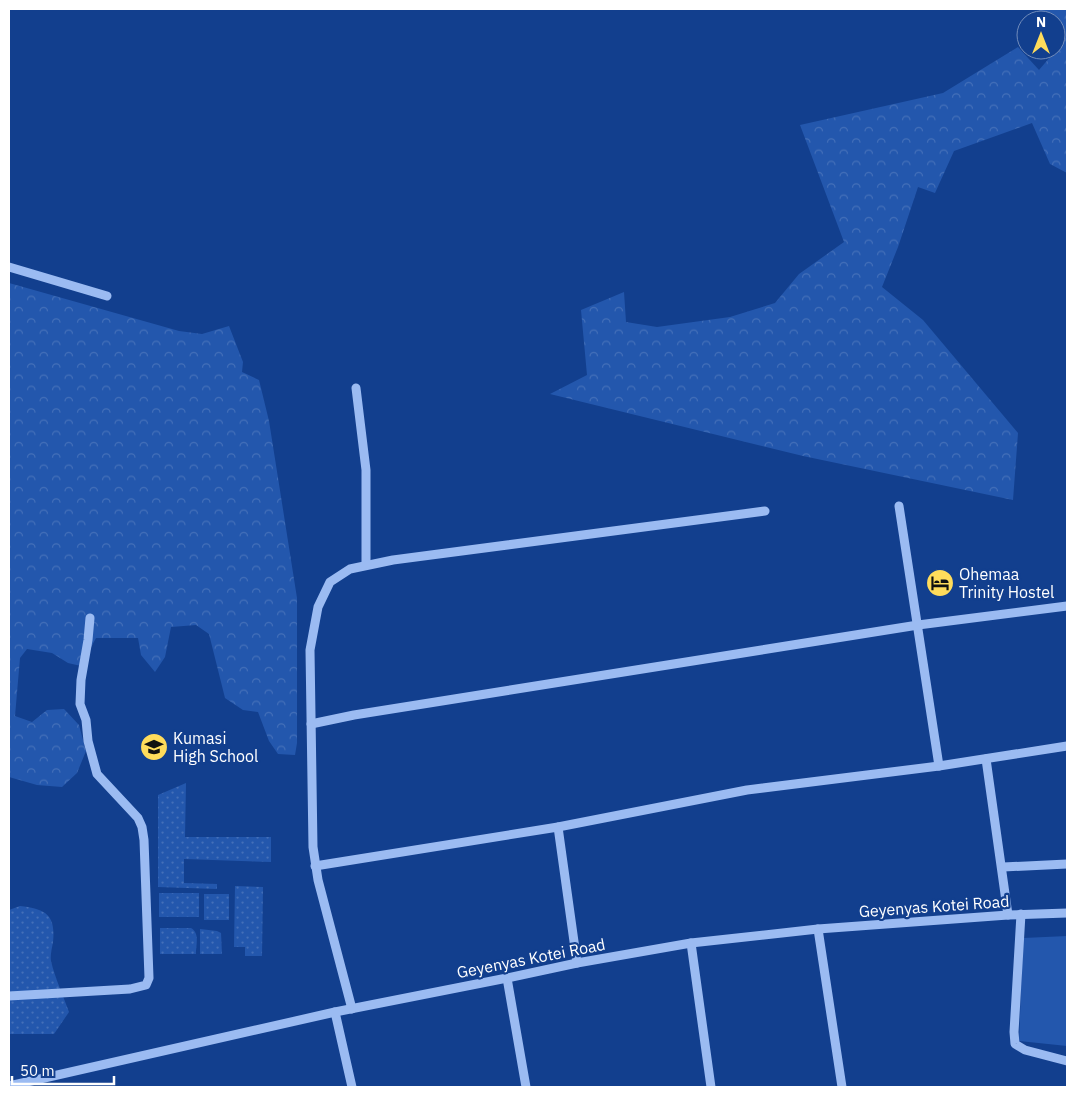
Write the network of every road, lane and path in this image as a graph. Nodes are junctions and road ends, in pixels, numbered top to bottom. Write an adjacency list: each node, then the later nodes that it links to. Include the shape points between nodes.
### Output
1 (9, 267): 2 (street)
2 (107, 296)
3 (356, 388): 6 (street, via 366,470)
4 (899, 506): 9 (street)
5 (765, 511): 6 (street)
6 (366, 565): 10 (street, via 350,568 330,582 318,607 310,650)
7 (1067, 606): 9 (street)
8 (90, 618): 25 (street, via 80,704 97,774 138,818 142,828 149,978 146,986 130,989)
9 (918, 625): 10 (street); 13 (street)
10 (311, 724): 16 (street)
11 (1067, 746): 12 (street)
12 (986, 759): 13 (street); 17 (street)
13 (939, 766): 14 (street, via 747,790)
14 (558, 828): 16 (street); 23 (street)
15 (1067, 864): 17 (street)
16 (315, 866): 26 (street)
17 (1003, 867): 20 (street)
18 (1067, 913): 19 (street, Geyenyas Kotei Road)
19 (1021, 914): 20 (street, Geyenyas Kotei Road); 28 (street, via 1015,1044 1025,1050)
20 (1008, 915): 21 (street, Geyenyas Kotei Road)
21 (818, 929): 22 (street, Geyenyas Kotei Road); 33 (street)
22 (691, 943): 23 (street, Geyenyas Kotei Road); 32 (street)
23 (577, 963): 24 (street, Geyenyas Kotei Road)
24 (507, 978): 26 (street, Geyenyas Kotei Road); 31 (street)
25 (9, 996)
26 (352, 1009): 27 (street, Geyenyas Kotei Road)
27 (335, 1012): 29 (street, Geyenyas Kotei Road); 30 (street)
28 (1067, 1060)
29 (9, 1086)
30 (352, 1087)
31 (526, 1087)
32 (710, 1087)
33 (842, 1087)

